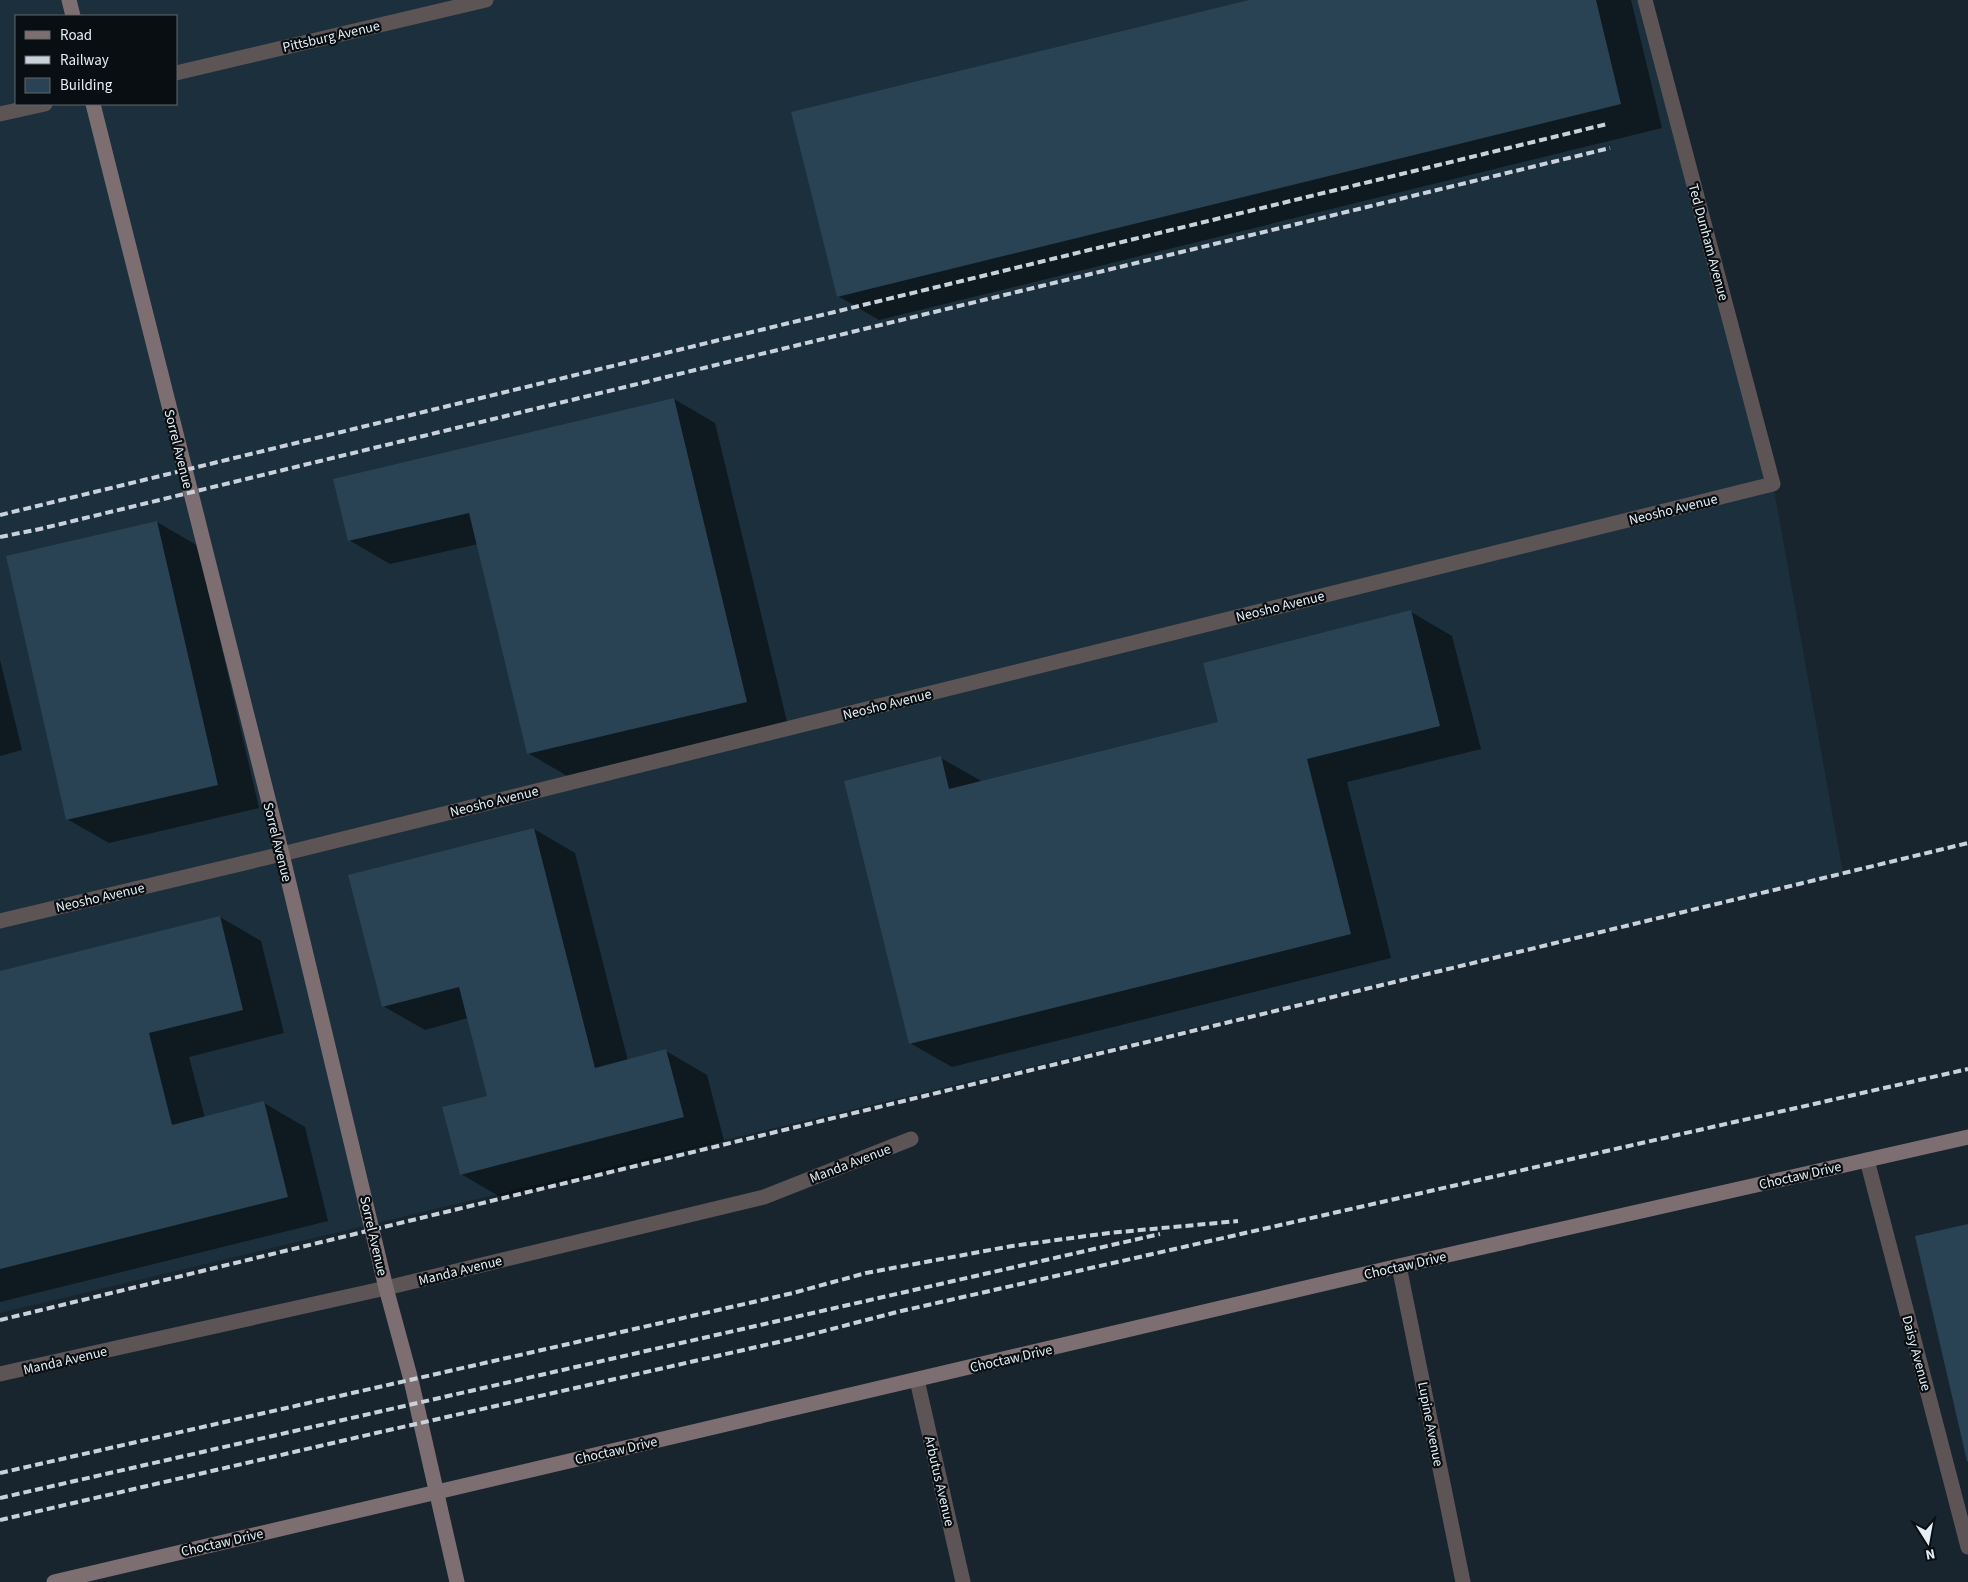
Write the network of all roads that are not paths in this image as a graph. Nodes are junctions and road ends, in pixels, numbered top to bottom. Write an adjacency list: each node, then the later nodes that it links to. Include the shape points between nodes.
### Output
1 (69, 0): 4 (main road)
2 (486, 0): 5 (street, Pittsburg Avenue)
3 (1644, 0): 9 (street, Ted Dunham Avenue)
4 (73, 15)
5 (178, 73)
6 (40, 105): 8 (street)
7 (93, 105): 10 (main road, Sorrel Avenue)
8 (0, 114)
9 (1772, 484): 10 (street, Neosho Avenue)
10 (282, 854): 11 (street, Neosho Avenue); 16 (main road, Sorrel Avenue)
11 (0, 921)
12 (1968, 1137): 14 (main road, Choctaw Drive)
13 (911, 1139): 16 (street, Manda Avenue, via 764,1197)
14 (1867, 1160): 15 (main road, Choctaw Drive); 20 (street, Daisy Avenue)
15 (1399, 1266): 18 (main road, Choctaw Drive); 24 (street, Lupine Avenue)
16 (386, 1288): 17 (street, Manda Avenue); 19 (main road, Sorrel Avenue)
17 (0, 1374)
18 (917, 1380): 19 (main road, Choctaw Drive); 23 (street, Arbutus Avenue)
19 (438, 1491): 21 (main road, Choctaw Drive); 22 (main road, Sorrel Avenue)
20 (1968, 1546)
21 (54, 1582)
22 (457, 1582)
23 (963, 1582)
24 (1463, 1582)

